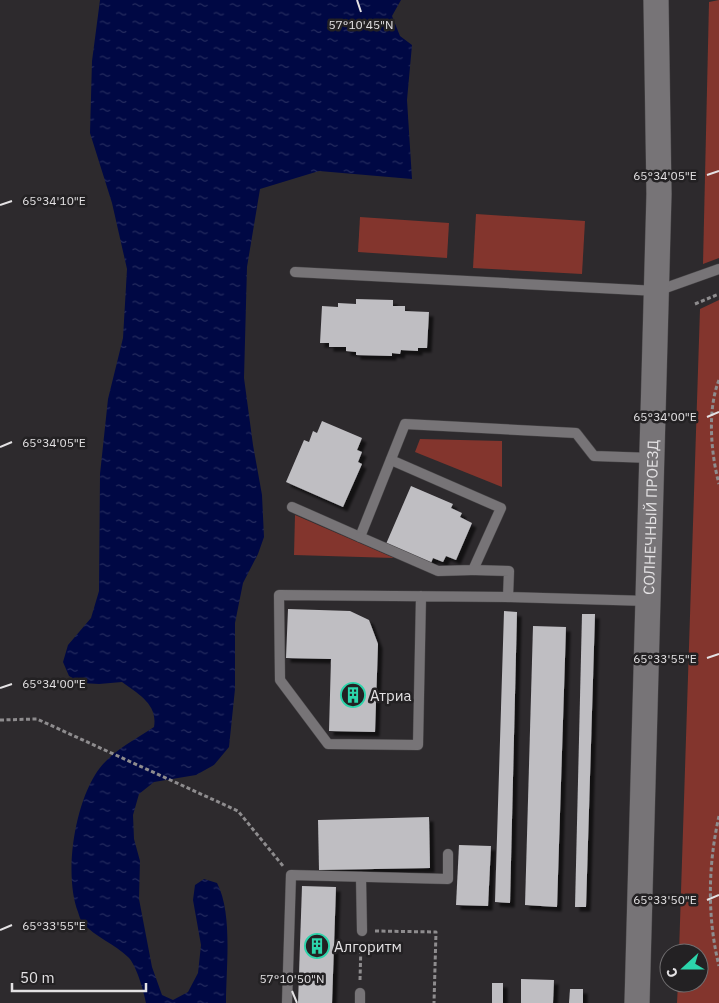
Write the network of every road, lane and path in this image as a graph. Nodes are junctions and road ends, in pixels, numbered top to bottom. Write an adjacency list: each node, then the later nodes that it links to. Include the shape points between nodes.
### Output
1 (656, 0): 4 (street, СОЛНЕЧНЫЙ ПРОЕЗД)
2 (719, 269): 4 (lane)
3 (295, 272): 4 (lane)
4 (657, 291): 8 (street, СОЛНЕЧНЫЙ ПРОЕЗД)
5 (719, 294): 6 (path)
6 (695, 304)
7 (719, 380): 10 (path, via 712,434)
8 (653, 458): 9 (lane, via 594,456 576,433 405,424); 16 (street, СОЛНЕЧНЫЙ ПРОЕЗД)
9 (391, 460): 12 (lane); 13 (lane, via 501,508)
10 (719, 484)
11 (292, 507): 12 (lane)
12 (360, 537): 13 (lane, via 438,571)
13 (472, 570): 15 (lane, via 509,571)
14 (421, 596): 14 (lane, via 279,595 280,680 328,744 418,745); 15 (lane)
15 (508, 597): 16 (lane)
16 (648, 601): 27 (street, СОЛНЕЧНЫЙ ПРОЕЗД)
17 (0, 720): 20 (path, via 37,719 238,811)
18 (719, 816): 23 (path, via 710,892 712,934)
19 (448, 854): 21 (lane, via 448,879)
20 (291, 875): 21 (lane); 25 (lane)
21 (361, 877): 22 (lane)
22 (362, 931): 24 (path); 26 (path, via 436,932)
23 (719, 966)
24 (360, 998)
25 (287, 1003)
26 (434, 1003)
27 (637, 1003)

